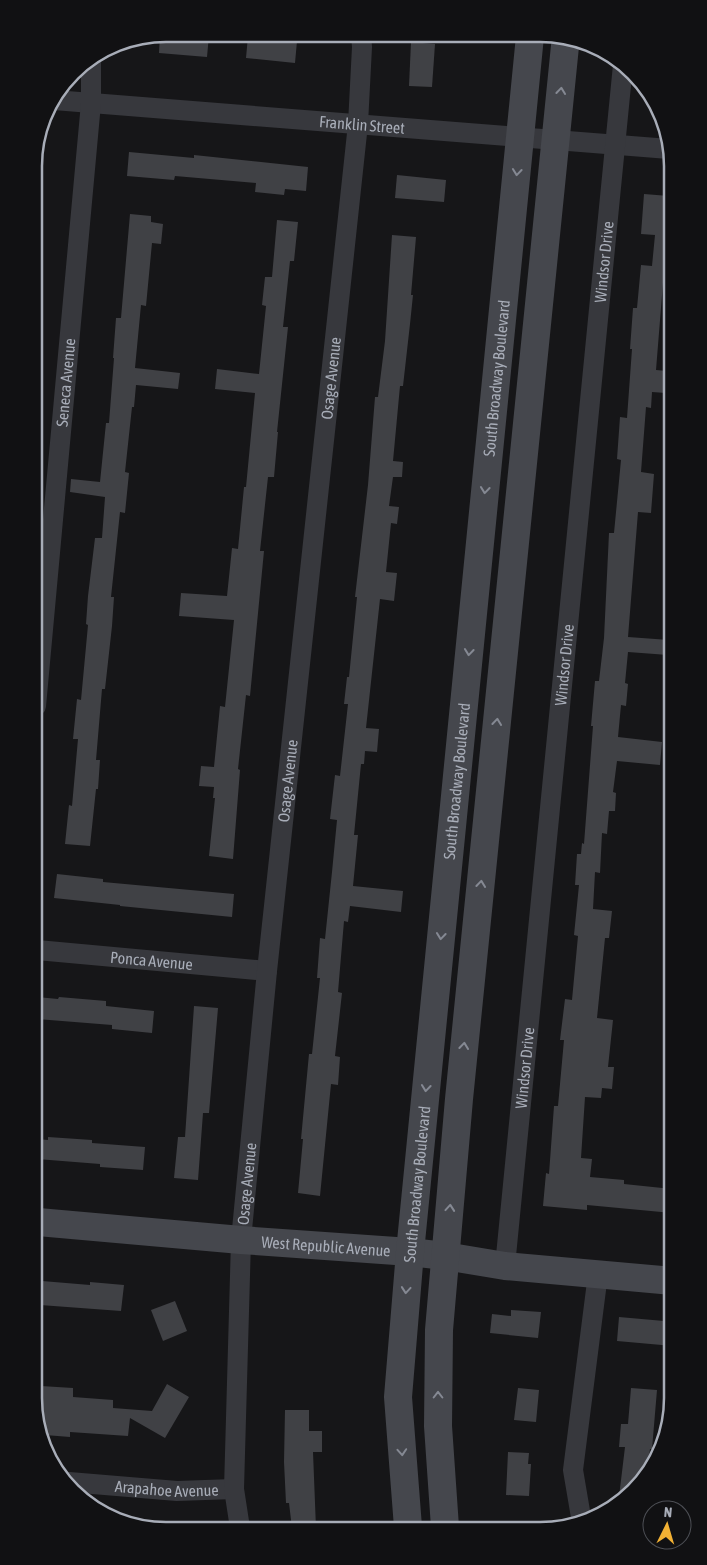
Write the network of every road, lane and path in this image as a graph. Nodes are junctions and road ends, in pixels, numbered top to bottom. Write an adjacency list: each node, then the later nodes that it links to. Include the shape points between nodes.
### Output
1 (362, 42): 8 (street, Osage Avenue)
2 (529, 42): 9 (main road, South Broadway Boulevard)
3 (565, 45): 10 (main road, South Broadway Boulevard, one-way to 3)
4 (91, 68): 7 (street, Seneca Avenue)
5 (622, 73): 11 (street, Windsor Drive)
6 (62, 101): 7 (street, Franklin Street)
7 (91, 103): 8 (street, Franklin Street); 13 (street, Seneca Avenue)
8 (358, 124): 9 (street, Franklin Street); 15 (street, Osage Avenue)
9 (520, 136): 10 (street, Franklin Street); 18 (main road, South Broadway Boulevard, one-way to 18)
10 (556, 140): 11 (street, Franklin Street); 19 (main road, South Broadway Boulevard, one-way to 10)
11 (615, 144): 12 (street, Franklin Street); 20 (street, Windsor Drive)
12 (662, 148)
13 (43, 633)
14 (42, 950): 15 (street, Ponca Avenue)
15 (267, 971): 17 (street, Osage Avenue)
16 (42, 1222): 17 (main road, West Republic Avenue)
17 (240, 1240): 18 (main road, West Republic Avenue); 24 (street, Osage Avenue)
18 (410, 1252): 19 (main road, West Republic Avenue); 27 (main road, South Broadway Boulevard, one-way to 27, via 398,1397)
19 (445, 1256): 20 (main road, West Republic Avenue); 28 (main road, South Broadway Boulevard, one-way to 19, via 438,1426 439,1330)
20 (505, 1266): 21 (main road, West Republic Avenue)
21 (598, 1274): 22 (main road, West Republic Avenue); 25 (street, via 573,1470)
22 (664, 1280)
23 (76, 1483): 24 (street, Arapahoe Avenue, via 177,1491)
24 (234, 1488): 26 (street, Osage Avenue)
25 (581, 1515)
26 (239, 1522)
27 (408, 1522)
28 (445, 1522)

